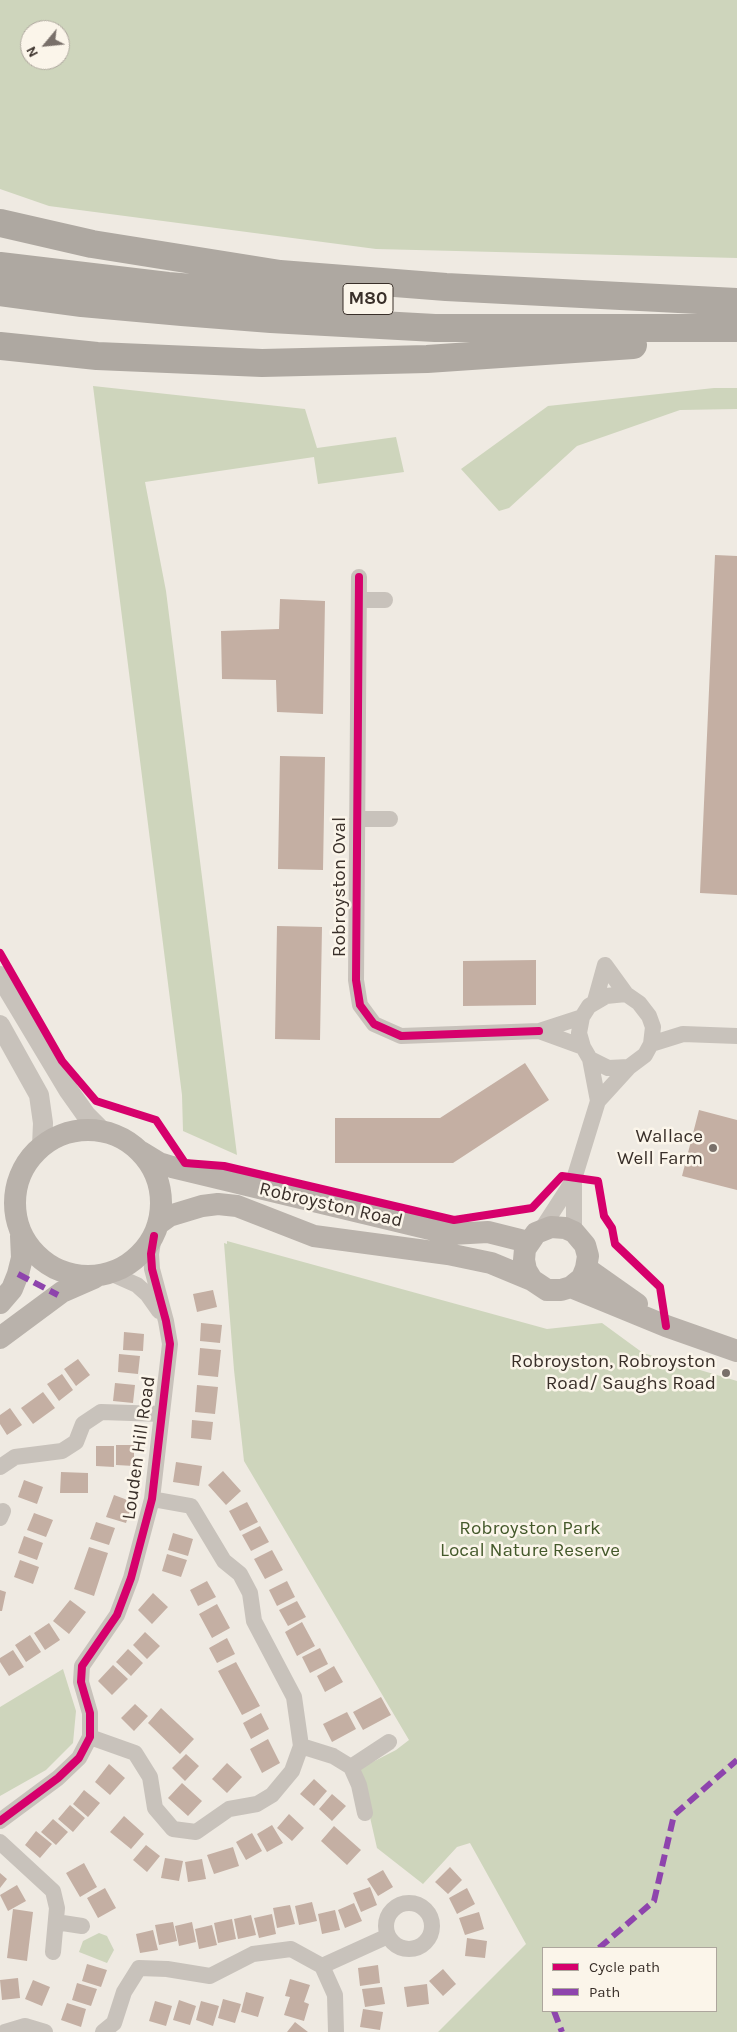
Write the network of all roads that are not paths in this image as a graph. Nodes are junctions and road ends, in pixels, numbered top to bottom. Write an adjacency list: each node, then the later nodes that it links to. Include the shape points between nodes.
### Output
1 (0, 223): 4 (highway, via 101,246 280,274 446,287)
2 (0, 266): 4 (highway, M80, via 168,286 308,297 518,304)
3 (0, 292): 5 (highway, M80, via 82,303 281,320 426,327)
4 (737, 302)
5 (737, 328)
6 (737, 338): 7 (highway, via 426,358 262,363 107,356)
7 (0, 346)
8 (359, 577): 9 (street, Robroyston Oval)
9 (359, 600): 10 (street); 11 (street, Robroyston Oval)
10 (385, 600)
11 (357, 819): 12 (street); 19 (street, Robroyston Oval, via 356,980 360,1005 374,1024 401,1036)
12 (390, 819)
13 (0, 976): 26 (street, via 69,1091)
14 (626, 994): 15 (street); 15 (street, via 605,965); 16 (street)
15 (595, 1001): 17 (street)
16 (649, 1016): 20 (street); 22 (street, via 653,1027)
17 (582, 1017): 19 (street); 23 (street, via 579,1033)
18 (0, 1025): 27 (street, via 39,1095)
19 (539, 1031): 23 (street)
20 (683, 1034): 21 (street); 22 (street)
21 (737, 1036)
22 (651, 1044): 24 (street, via 645,1055)
23 (587, 1053): 24 (street, via 608,1068); 25 (street)
24 (629, 1067): 25 (street)
25 (598, 1102): 29 (street)
26 (102, 1131): 27 (main road, via 64,1134); 28 (main road, via 119,1137)
27 (42, 1146): 32 (main road, via 24,1165 18,1178 14,1204)
28 (138, 1150): 30 (main road, via 157,1179 161,1200); 33 (main road, Robroyston Road, via 172,1167 451,1234 488,1232)
29 (574, 1179): 31 (street); 33 (street)
30 (156, 1230): 35 (main road, via 147,1247 132,1262); 36 (main road, Robroyston Road, via 169,1216 202,1206 237,1206 314,1236 448,1254 491,1263); 39 (street, Louden Hill Road, via 151,1254 152,1269)
31 (574, 1232): 33 (main road, Robroyston Road, via 551,1227); 34 (main road, via 585,1245 588,1256)
32 (21, 1236): 35 (main road, via 38,1258 66,1274 85,1277); 38 (main road, via 20,1267 12,1289)
33 (535, 1236): 36 (main road, via 525,1249 524,1260)
34 (586, 1268): 37 (main road, via 582,1278); 40 (main road, Robroyston Road)
35 (105, 1275): 39 (street, Louden Hill Road, via 129,1281 142,1289); 41 (main road, via 62,1292)
36 (532, 1280): 37 (main road, Robroyston Road, via 547,1290)
37 (571, 1287): 40 (main road, Robroyston Road)
38 (0, 1303)
39 (166, 1320): 43 (street, Louden Hill Road, via 170,1344)
40 (666, 1326): 42 (main road, Robroyston Road)
41 (0, 1338)
42 (737, 1351)
43 (162, 1414): 44 (street, Louden Hill Road, via 100,1412 83,1424 76,1442 62,1451 15,1457); 45 (street, Louden Hill Road)
44 (0, 1467)
45 (152, 1499): 46 (street, Louden Hill Road, via 131,1578 117,1616 82,1666 82,1682 90,1713); 48 (street, via 191,1506 224,1561 240,1574 250,1593 254,1621 294,1697)
46 (90, 1737): 48 (street, via 135,1753 150,1777 155,1808 173,1829 196,1832 229,1809 257,1804 272,1795 292,1771); 51 (street, Louden Hill Road, via 79,1758 58,1778)
47 (389, 1742): 49 (street)
48 (301, 1746): 49 (street, via 333,1756)
49 (351, 1767): 50 (street)
50 (365, 1813)
51 (0, 1821)
52 (0, 1842): 53 (street, via 53,1891)
53 (56, 1922): 54 (street); 56 (street)
54 (82, 1926)
55 (388, 1936): 57 (street)
56 (53, 1952)
57 (322, 1966): 60 (street, via 291,1949 253,1954 210,1976 139,1968 124,1992 114,2022); 61 (street, via 336,1995)
58 (5, 2032): 59 (street, via 25,2026)
59 (45, 2032)
60 (103, 2032)
61 (336, 2032)

